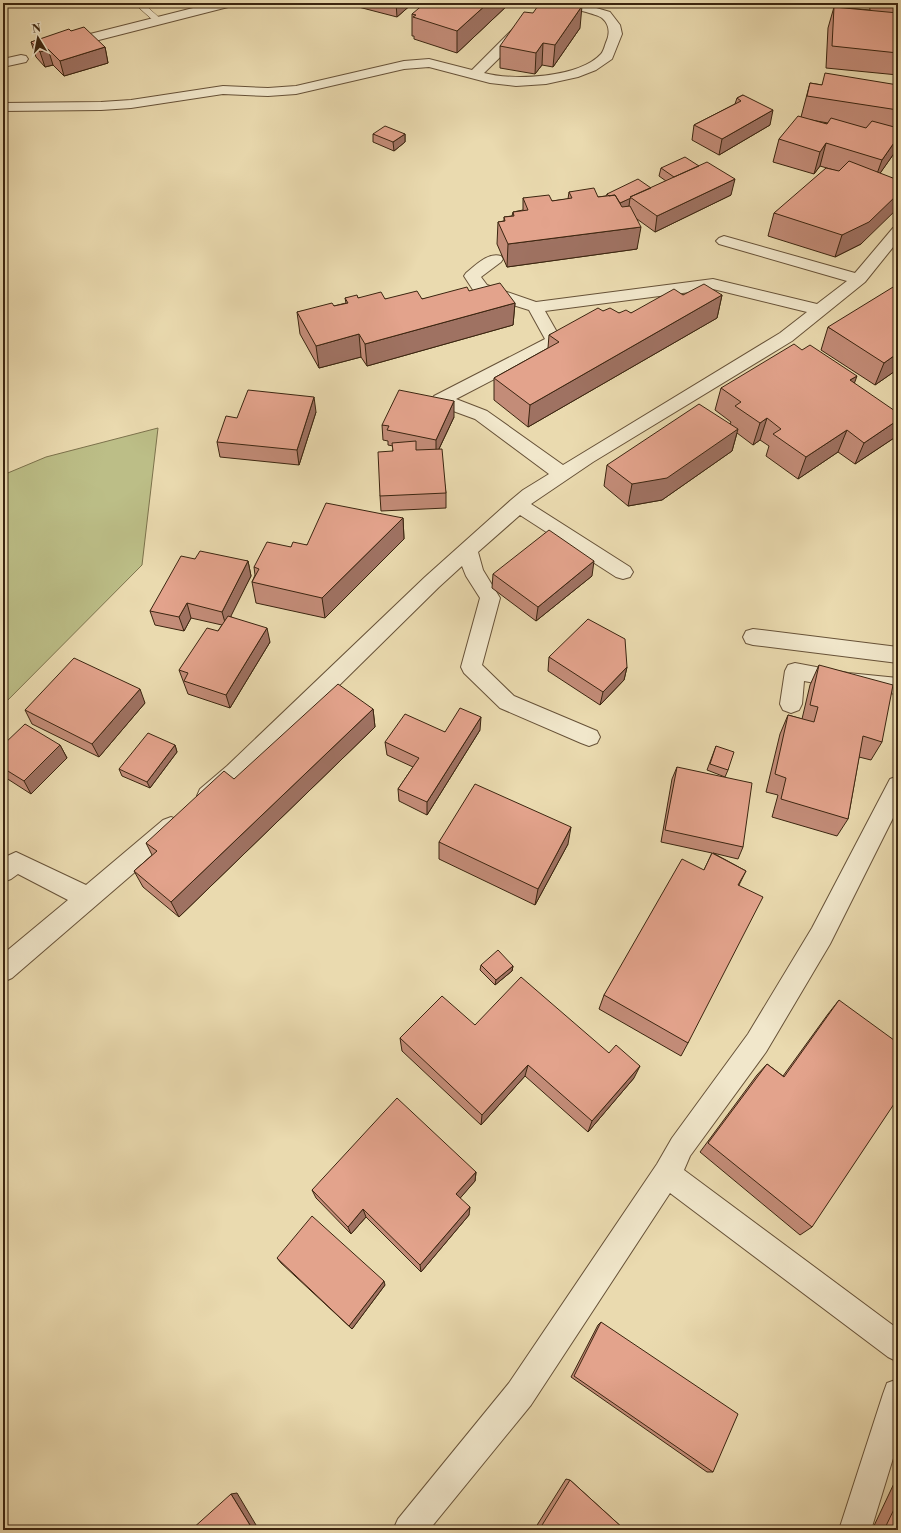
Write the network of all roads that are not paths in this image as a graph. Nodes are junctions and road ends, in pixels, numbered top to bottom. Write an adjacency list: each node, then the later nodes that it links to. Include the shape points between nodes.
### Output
1 (138, 3): 5 (lane)
2 (228, 3): 4 (street)
3 (566, 3): 10 (street, via 606,15 614,25 616,34 607,56 591,67 546,80 516,82)
4 (197, 7): 5 (street)
5 (159, 21): 7 (street)
6 (528, 22): 10 (street)
7 (91, 38)
8 (21, 59): 9 (street)
9 (3, 63)
10 (476, 75): 11 (street, via 443,66 404,65 296,90 223,90 124,104 58,108)
11 (3, 106)
12 (898, 231): 15 (street)
13 (724, 241): 15 (street)
14 (495, 259): 16 (street, via 472,276 481,289)
15 (859, 279): 17 (street)
16 (534, 307): 17 (street, via 713,284); 18 (street, via 554,341 440,400 481,415)
17 (820, 310): 18 (street, via 786,337)
18 (562, 474): 19 (street)
19 (518, 505): 20 (street); 21 (street)
20 (468, 550): 26 (street, via 473,570 490,598 471,667 507,702); 29 (street, via 235,773)
21 (623, 572)
22 (753, 638): 23 (street)
23 (898, 656)
24 (898, 686): 25 (street, via 848,681 795,671)
25 (791, 704)
26 (589, 737)
27 (898, 786): 31 (street, via 821,936 761,1037 681,1147)
28 (3, 872): 29 (street, via 16,862)
29 (88, 898): 30 (street)
30 (3, 970)
31 (667, 1174): 32 (street); 34 (street, via 520,1394)
32 (898, 1347)
33 (898, 1394): 35 (street)
34 (409, 1530)
35 (855, 1530)

